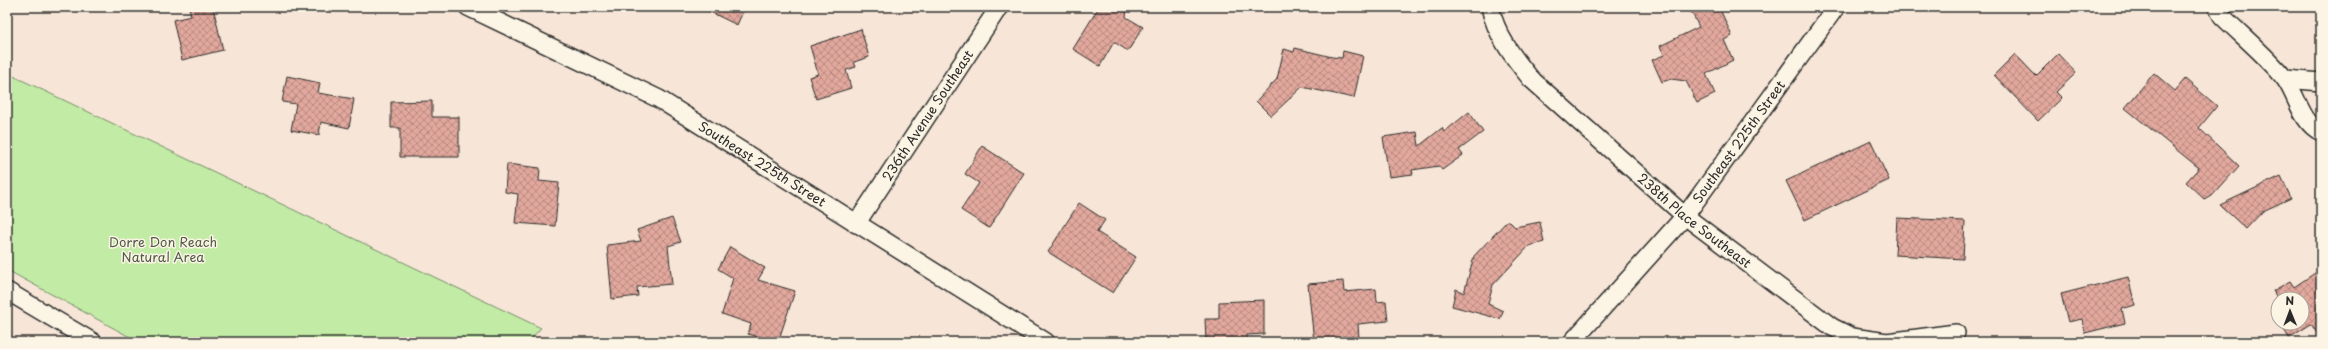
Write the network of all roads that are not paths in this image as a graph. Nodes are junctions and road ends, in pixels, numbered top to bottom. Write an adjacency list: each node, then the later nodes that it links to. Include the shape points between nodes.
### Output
1 (468, 7): 10 (street, Southeast 225th Street, via 659,99)
2 (999, 7): 10 (street, 236th Avenue Southeast)
3 (1490, 7): 9 (street, 238th Place Southeast, via 1493,24 1531,79)
4 (1836, 7): 9 (street, Southeast 225th Street)
5 (2217, 7): 6 (street, via 2222,16)
6 (2286, 79): 7 (street); 8 (street, via 2304,115)
7 (2321, 82)
8 (2321, 132)
9 (1685, 216): 15 (street, Southeast 225th Street); 16 (street, 238th Place Southeast, via 1832,327 1852,337)
10 (856, 224): 14 (street, Southeast 225th Street)
11 (7, 292): 13 (street)
12 (1956, 333): 16 (street, 238th Place Southeast)
13 (92, 342)
14 (1046, 342)
15 (1572, 342)
16 (1887, 342)

